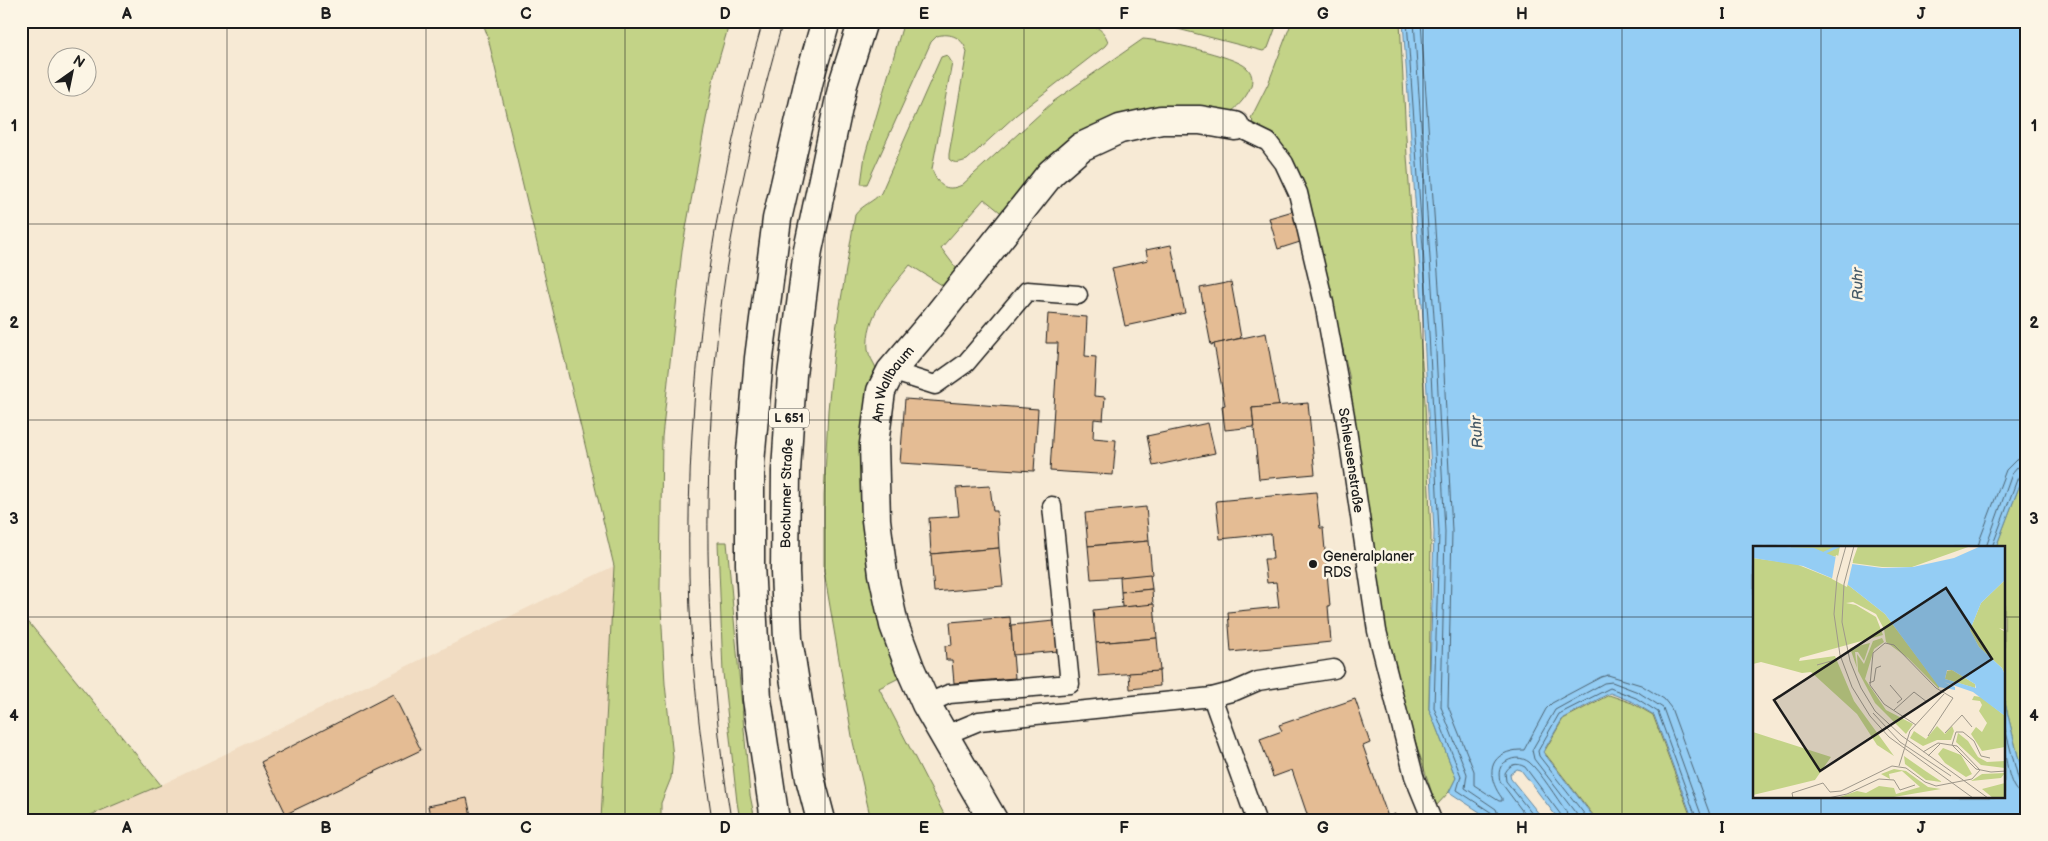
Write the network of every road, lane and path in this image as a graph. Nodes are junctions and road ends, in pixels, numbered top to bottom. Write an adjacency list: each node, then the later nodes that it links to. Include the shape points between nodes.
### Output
1 (826, 21): 11 (main road, L 651, via 777,219 759,358 750,463 750,564 757,699)
2 (863, 21): 12 (main road, Bochumer Straße / L 651, via 843,84 808,250 792,375 786,471 788,639 810,778)
3 (1235, 126): 5 (main road, Am Wallbaum, via 1200,120 1161,120 1120,129 1081,147 1051,173); 15 (lane, Schleusenstraße, via 1268,142 1284,163 1298,193 1324,303 1345,416 1377,631 1414,776)
4 (1078, 295): 5 (lane, via 1027,291 966,363 935,385)
5 (891, 371): 9 (main road, Am Wallbaum, via 881,391 874,444 876,520 894,625)
6 (1052, 506): 9 (lane, via 1070,684 949,694)
7 (1334, 669): 8 (lane, via 1258,681)
8 (1212, 697): 10 (lane, via 979,721); 14 (lane)
9 (926, 704): 10 (main road, Am Wallbaum)
10 (943, 736): 13 (main road, Am Wallbaum)
11 (775, 820)
12 (821, 820)
13 (993, 820)
14 (1256, 820)
15 (1432, 820)

